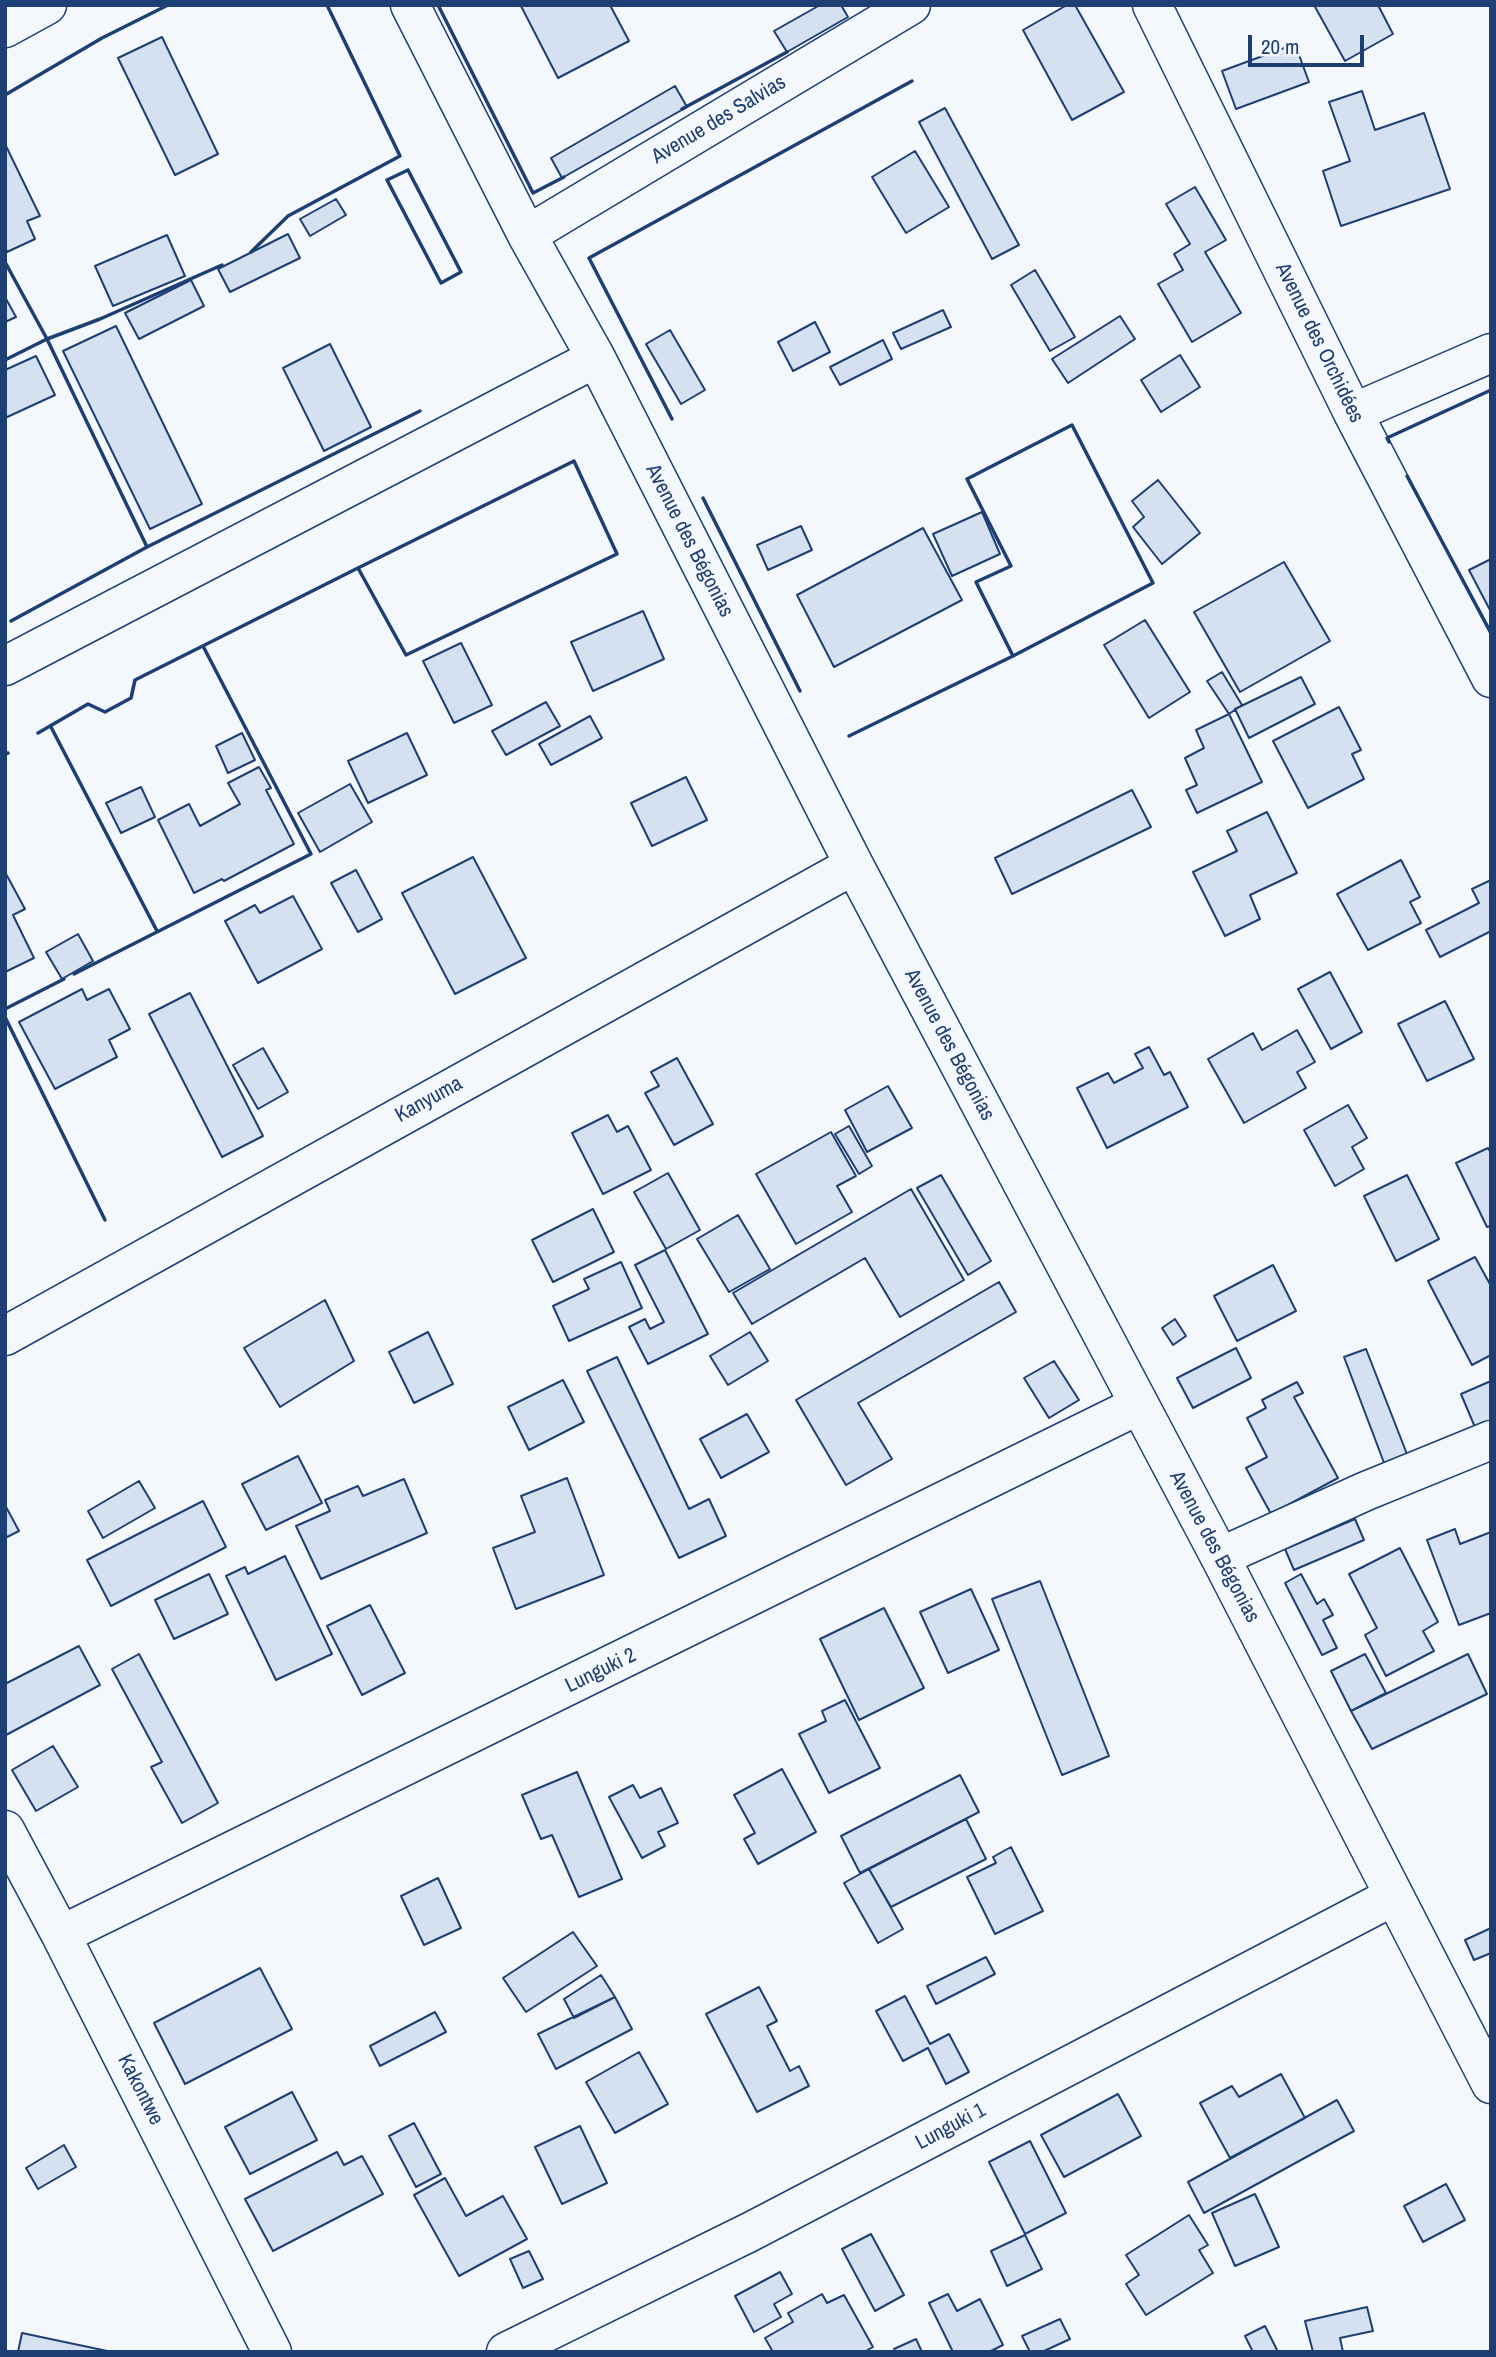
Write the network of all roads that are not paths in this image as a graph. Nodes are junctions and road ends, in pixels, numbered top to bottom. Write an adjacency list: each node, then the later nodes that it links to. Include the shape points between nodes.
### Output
1 (47, 5): 5 (street)
2 (411, 5): 6 (street, Avenue des Bégonias)
3 (911, 5): 6 (street, Avenue des Salvias)
4 (1152, 5): 9 (street, Avenue des Orchidées)
5 (5, 28)
6 (527, 235): 8 (street, Avenue des Bégonias)
7 (1491, 353): 9 (street)
8 (596, 358): 10 (street); 12 (street, Avenue des Bégonias)
9 (1353, 413): 11 (street, Avenue des Orchidées)
10 (5, 666)
11 (1491, 678)
12 (854, 865): 13 (street, Kanyuma); 14 (street, Avenue des Bégonias)
13 (5, 1336)
14 (1139, 1405): 16 (street, Avenue des Bégonias); 19 (street, Lunguki 2)
15 (1491, 1440): 16 (street)
16 (1220, 1557): 18 (street, Avenue des Bégonias)
17 (5, 1830): 19 (street, Kakontwe)
18 (1394, 1896): 20 (street, Avenue des Bégonias); 22 (street, Lunguki 1, via 750,2232)
19 (61, 1935): 21 (street, Kakontwe)
20 (1491, 2084)
21 (272, 2352)
22 (506, 2352)

